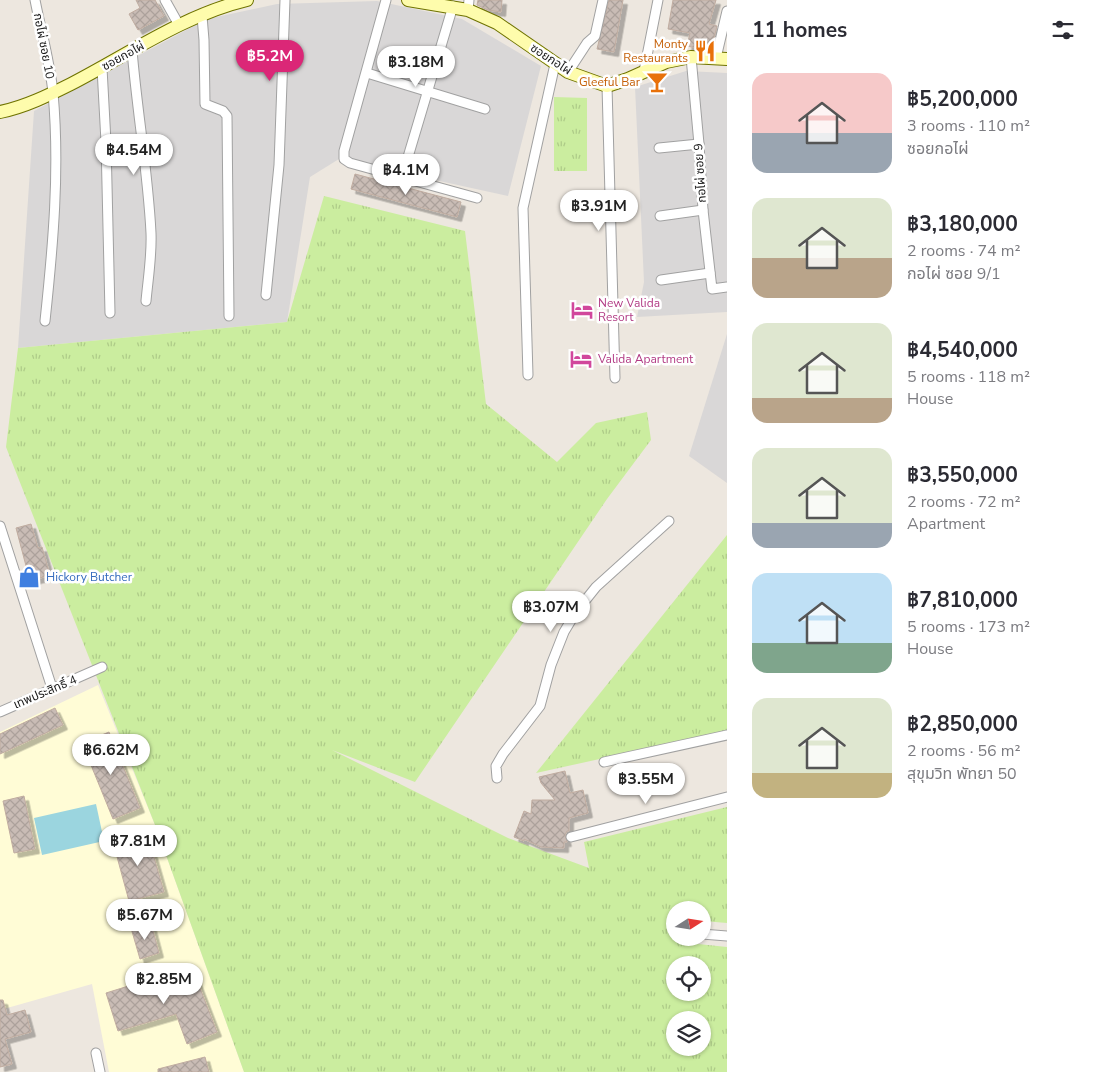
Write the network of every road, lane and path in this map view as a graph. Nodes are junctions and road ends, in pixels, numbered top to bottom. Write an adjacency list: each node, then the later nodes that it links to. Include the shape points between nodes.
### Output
1 (35, 0): 25 (street, กอไผ่ ซอย 10)
2 (164, 0): 14 (street)
3 (247, 0): 13 (street, ซอยกอไผ่)
4 (285, 0): 37 (street, via 279,165)
5 (386, 0): 22 (street)
6 (408, 0): 9 (street, ซอยกอไผ่)
7 (603, 0): 21 (street, via 595,36)
8 (658, 0): 20 (street)
9 (434, 2): 11 (street, ซอยกอไผ่)
10 (468, 5): 11 (street, ซอยกอไผ่); 18 (street, ซอยกอไผ่)
11 (453, 6): 24 (street)
12 (727, 11): 17 (street)
13 (202, 16): 14 (street, ซอยกอไผ่); 40 (street, via 205,104 227,116)
14 (179, 25): 15 (street, ซอยกอไผ่)
15 (132, 50): 19 (street, ซอยกอไผ่); 38 (street, via 151,234)
16 (691, 57): 17 (street); 20 (street); 28 (street, กอไผ่ ซอย 9)
17 (722, 58)
18 (556, 64): 21 (street, ซอยกอไผ่); 42 (street, via 523,208)
19 (102, 68): 25 (street, ซอยกอไผ่); 39 (street)
20 (644, 71): 23 (street)
21 (568, 72): 23 (street, ซอยกอไผ่)
22 (367, 73): 24 (street); 30 (street, via 344,159)
23 (607, 86): 43 (street)
24 (427, 92): 26 (street); 30 (street)
25 (53, 93): 27 (street, ซอยกอไผ่); 41 (street, กอไผ่ ซอย 10, via 55,192)
26 (485, 109)
27 (0, 112)
28 (699, 144): 29 (street); 32 (street, กอไผ่ ซอย 9)
29 (659, 148)
30 (402, 177): 31 (street)
31 (477, 198)
32 (703, 210): 33 (street); 34 (street, กอไผ่ ซอย 9)
33 (660, 216)
34 (710, 273): 35 (street); 36 (street, กอไผ่ ซอย 9, via 712,289)
35 (661, 280)
36 (727, 287)
37 (266, 294)
38 (146, 301)
39 (110, 313)
40 (229, 316)
41 (45, 321)
42 (528, 375)
43 (614, 378)
44 (669, 521): 51 (street, via 596,587 576,612 551,665 540,706 503,754 496,766)
45 (0, 526): 47 (street)
46 (102, 667): 47 (street, เทพประสิทธิ์ 4)
47 (52, 688): 48 (street, เทพประสิทธิ์ 4)
48 (0, 712)
49 (727, 735): 50 (street)
50 (604, 762)
51 (497, 778)
52 (727, 797): 53 (street)
53 (571, 837)
54 (711, 935): 55 (street)
55 (727, 936)
56 (96, 1054): 57 (street)
57 (100, 1072)

